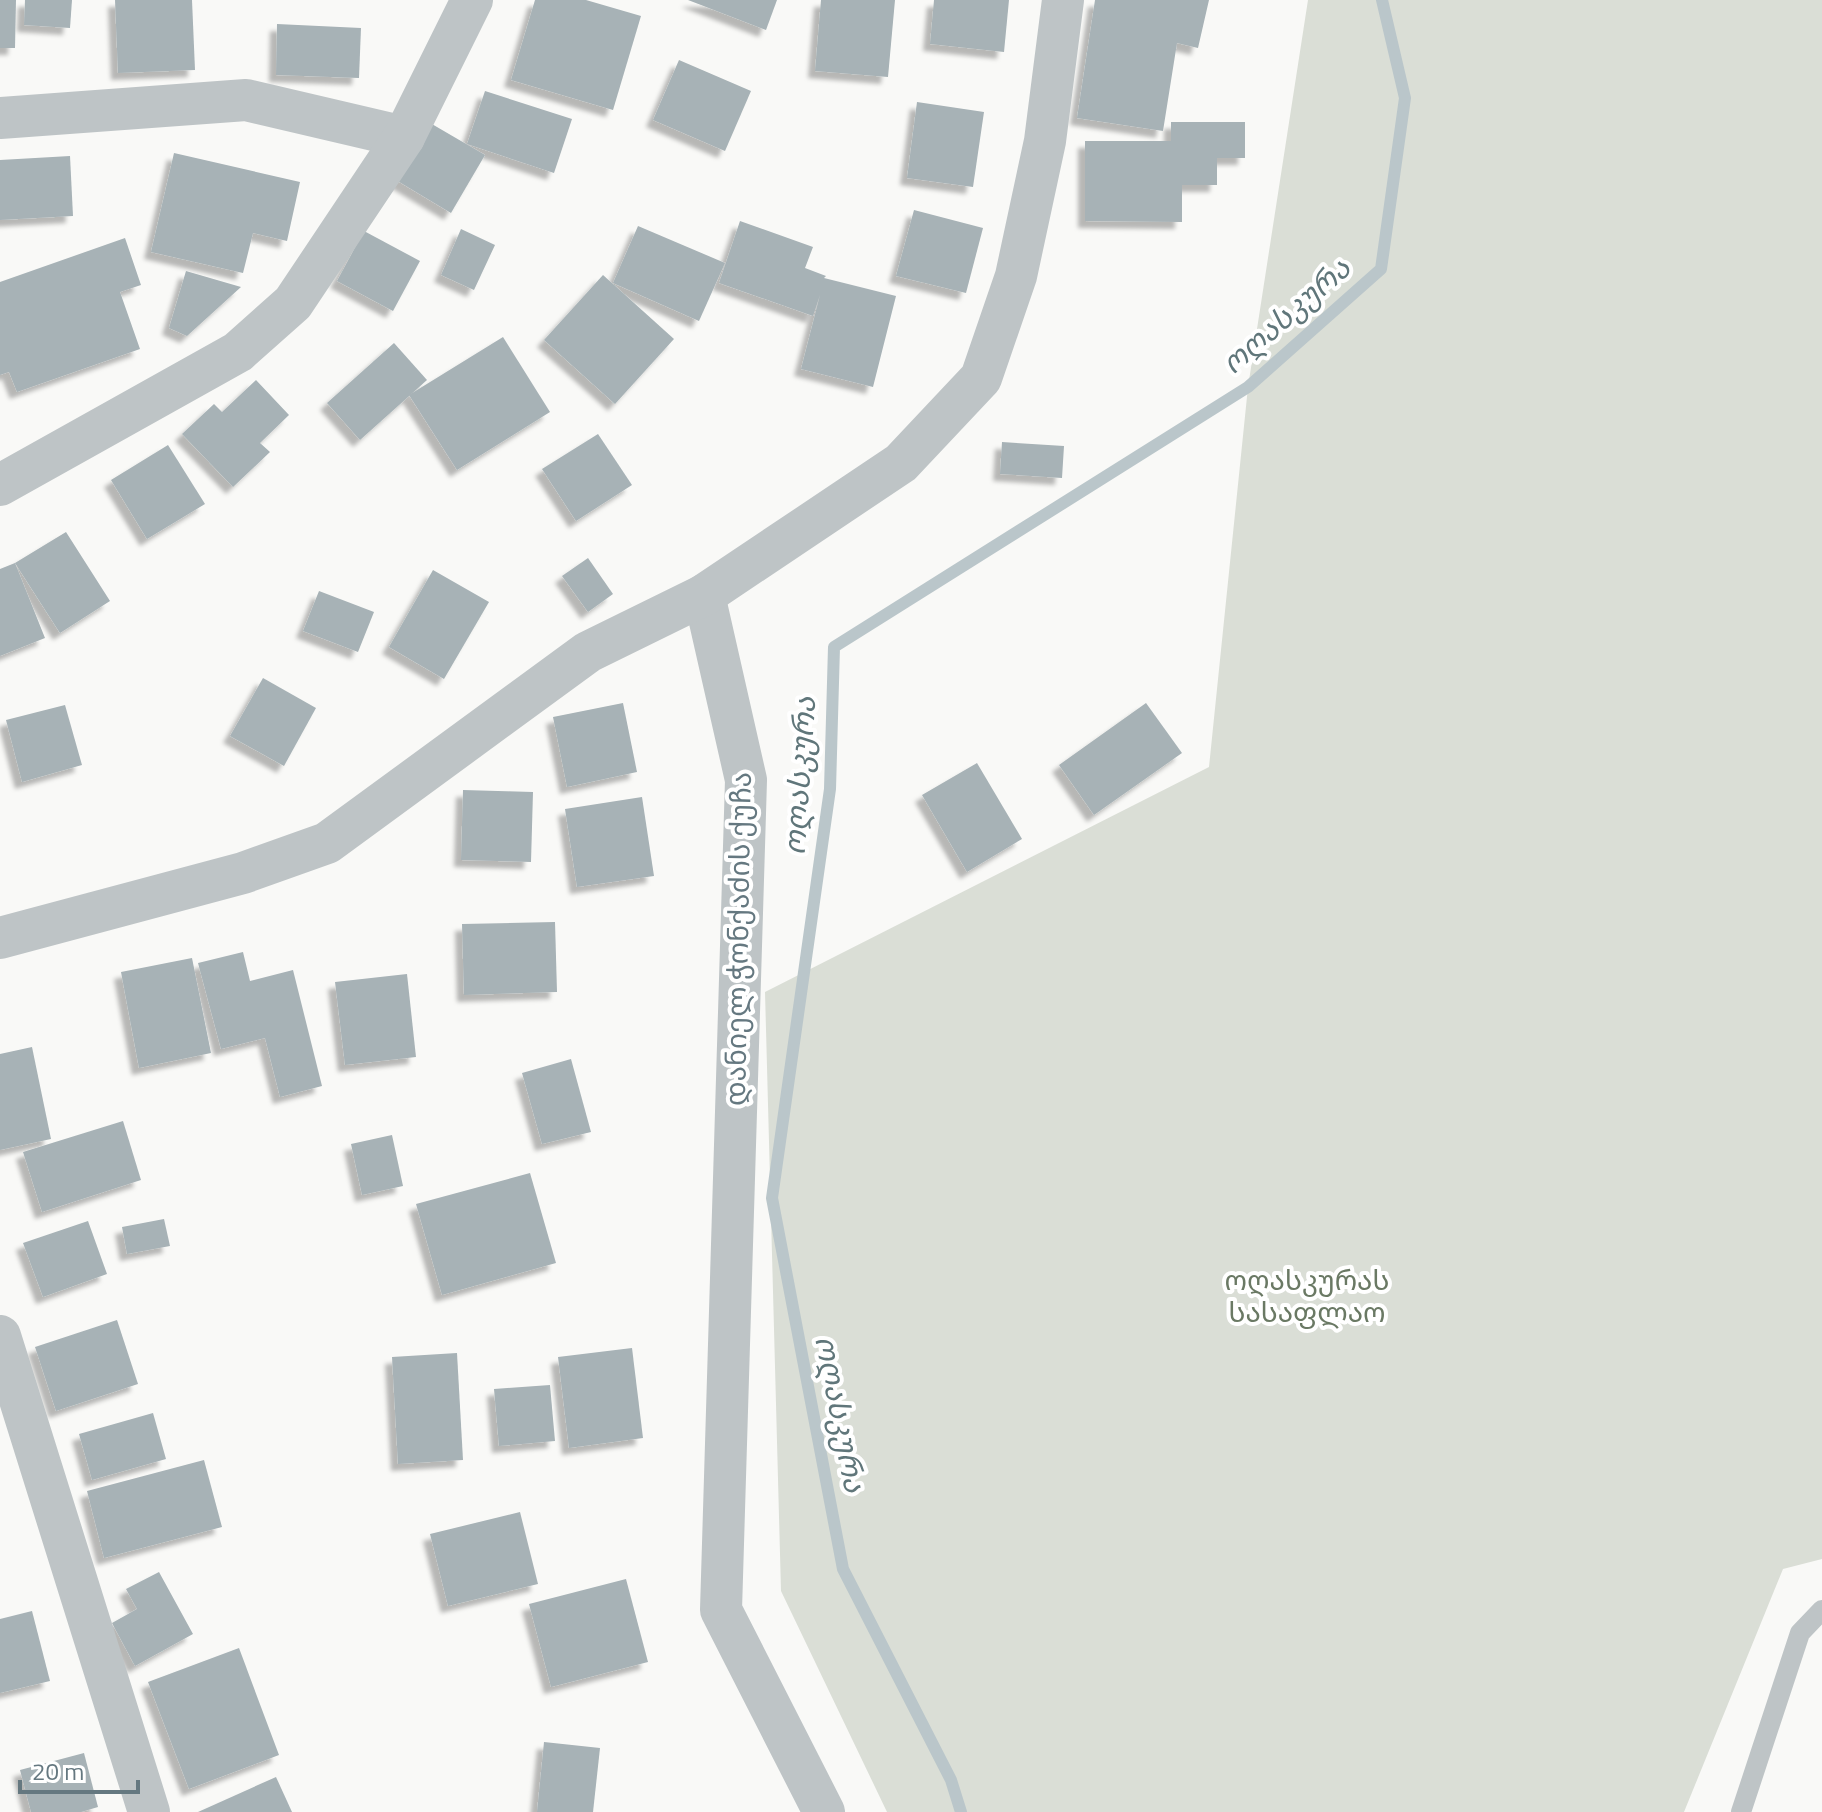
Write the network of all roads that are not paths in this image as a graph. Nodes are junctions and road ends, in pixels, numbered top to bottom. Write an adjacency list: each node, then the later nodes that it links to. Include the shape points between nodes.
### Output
1 (472, 0): 4 (street)
2 (1063, 0): 6 (street, via 1045,141 1016,276 981,378 901,463)
3 (0, 118): 4 (street, via 246,100)
4 (404, 137): 5 (street, via 293,303 238,352)
5 (0, 485)
6 (704, 595): 7 (street, via 588,652 327,843 243,873); 11 (street, დანიელ ჭონქაძის ქუჩა, via 746,780 721,1610)
7 (0, 938)
8 (0, 1336): 10 (street)
9 (1822, 1610): 12 (lane, via 1800,1633)
10 (149, 1812)
11 (824, 1812)
12 (1741, 1812)

